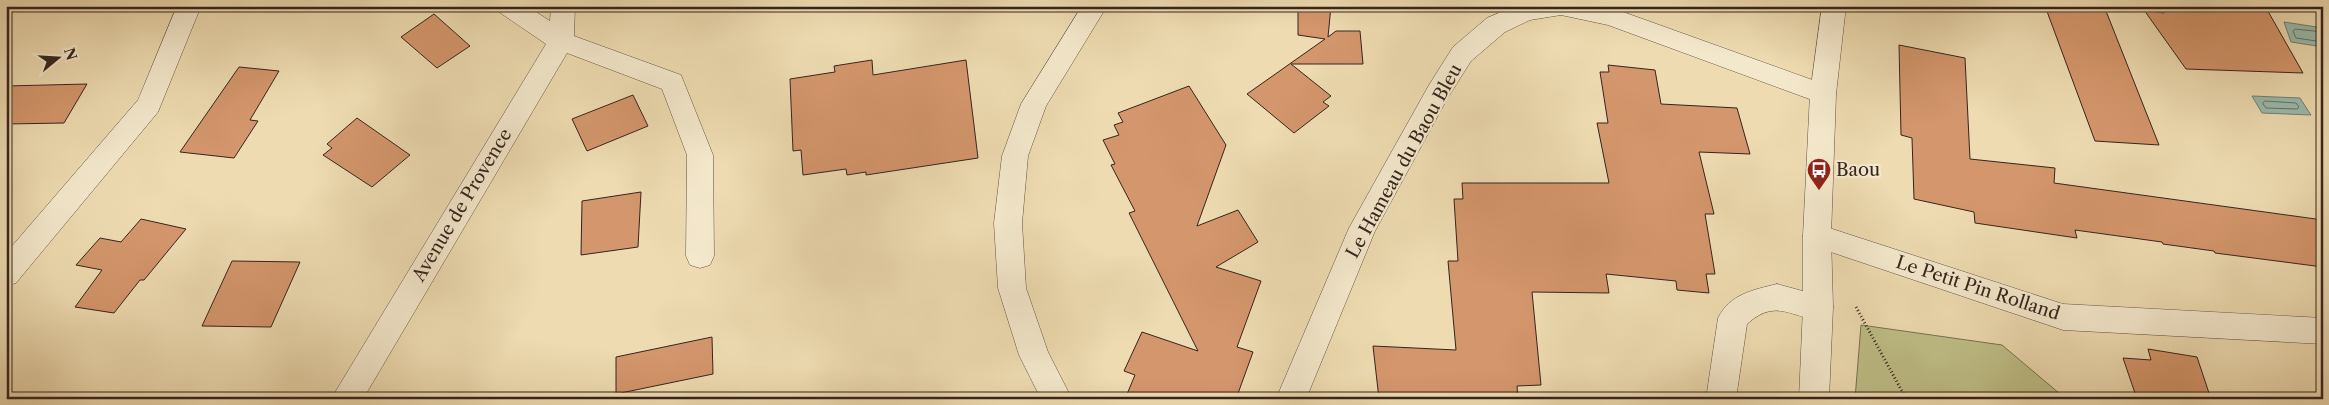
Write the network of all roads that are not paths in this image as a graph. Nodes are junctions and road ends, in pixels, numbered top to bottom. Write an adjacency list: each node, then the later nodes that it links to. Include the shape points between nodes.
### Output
1 (189, 6): 11 (street, via 149,104)
2 (508, 6): 7 (street)
3 (563, 6): 7 (street, Avenue de Provence)
4 (1095, 6): 15 (street, via 1034,104 1015,156 1008,222 1012,288 1034,355)
5 (1561, 6): 8 (street, Le Hameau du Baou Bleu, via 1612,17); 16 (street, Le Hameau du Baou Bleu, via 1525,12 1496,25 1462,54 1363,228)
6 (1834, 6): 8 (street)
7 (560, 41): 10 (street, via 672,82 700,155); 14 (street, Avenue de Provence)
8 (1823, 94): 9 (street)
9 (1817, 236): 12 (street); 13 (street, Le Petit Pin Rolland, via 2062,317)
10 (700, 256)
11 (6, 274)
12 (1818, 307): 17 (street, via 1777,297 1750,303 1733,318); 18 (street)
13 (2323, 331)
14 (346, 399)
15 (1057, 399)
16 (1291, 399)
17 (1721, 399)
18 (1814, 399)

